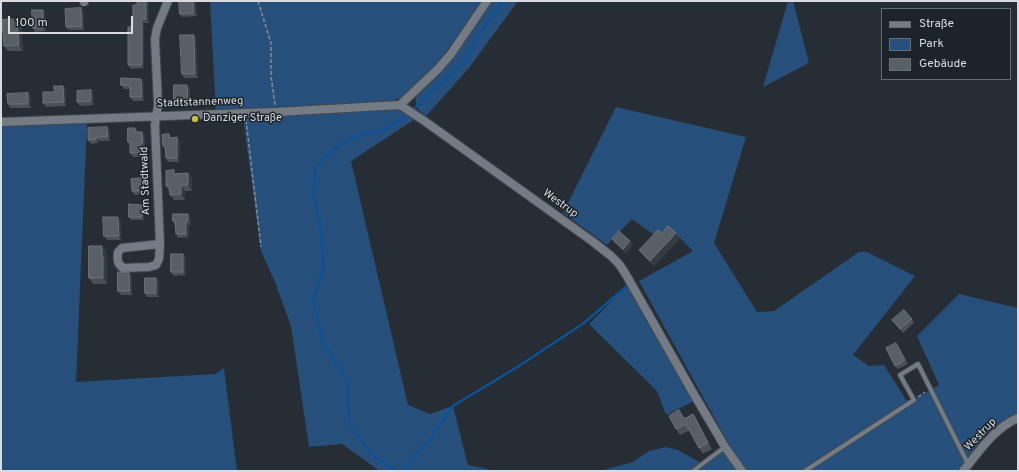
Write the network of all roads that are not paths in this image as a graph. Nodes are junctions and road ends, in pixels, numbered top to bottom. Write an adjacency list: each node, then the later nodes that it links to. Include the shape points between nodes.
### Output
1 (168, 1): 4 (street, Am Stadtwald, via 155,39)
2 (487, 1): 3 (street, via 451,54)
3 (400, 105): 4 (street, Stadtstannenweg); 8 (street, Westrup, via 615,260 635,288)
4 (157, 116): 5 (street, Stadtstannenweg); 6 (street, Am Stadtwald, via 155,125)
5 (1, 122)
6 (160, 244): 6 (street, Am Stadtwald, via 122,248 118,252 119,265 123,268 149,268 156,265 160,259)
7 (1018, 418): 9 (street, Westrup, via 994,434)
8 (725, 447): 10 (lane); 11 (street, Westrup)
9 (968, 464): 12 (lane, via 918,364 900,375 914,400); 13 (street, Westrup)
10 (693, 471)
11 (742, 471)
12 (805, 471)
13 (962, 471)

